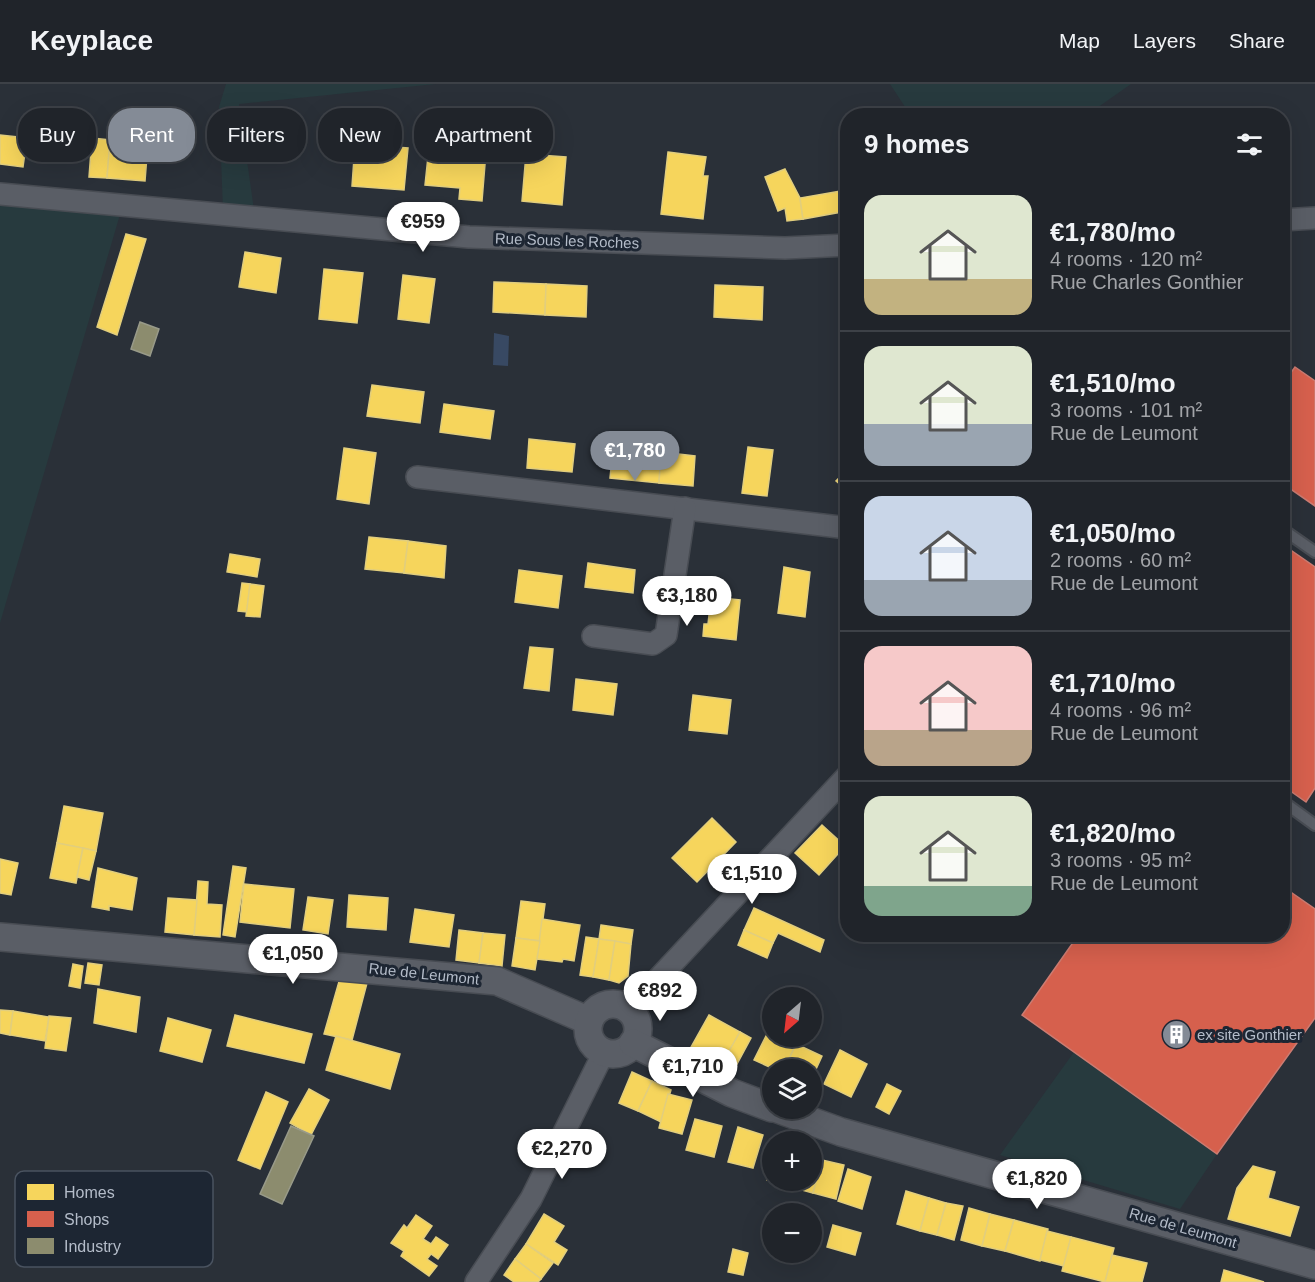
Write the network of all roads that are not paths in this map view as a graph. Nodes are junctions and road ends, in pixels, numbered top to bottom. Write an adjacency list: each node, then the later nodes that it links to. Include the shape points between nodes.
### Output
1 (0, 194): 4 (street, Rue Sous les Roches, via 469,237 785,248)
2 (1315, 218): 3 (street)
3 (1290, 220)
4 (840, 245)
5 (417, 477): 6 (street)
6 (685, 508): 7 (street); 10 (street, via 666,635 653,644)
7 (840, 527)
8 (1290, 535): 9 (lane)
9 (1315, 552)
10 (593, 636)
11 (840, 784): 15 (street)
12 (1290, 807): 13 (lane)
13 (1315, 825)
14 (0, 937): 16 (street, Rue de Leumont, via 497,981)
15 (629, 1010): 16 (street, via 622,1005 606,1005); 17 (street, via 637,1025)
16 (589, 1021): 18 (street, via 589,1036)
17 (633, 1043): 18 (street, via 621,1052); 19 (street, Rue de Leumont, via 732,1093)
18 (604, 1052): 22 (street, via 531,1199)
19 (762, 1104)
20 (805, 1119): 21 (street, Rue de Leumont)
21 (1315, 1265)
22 (476, 1282)

